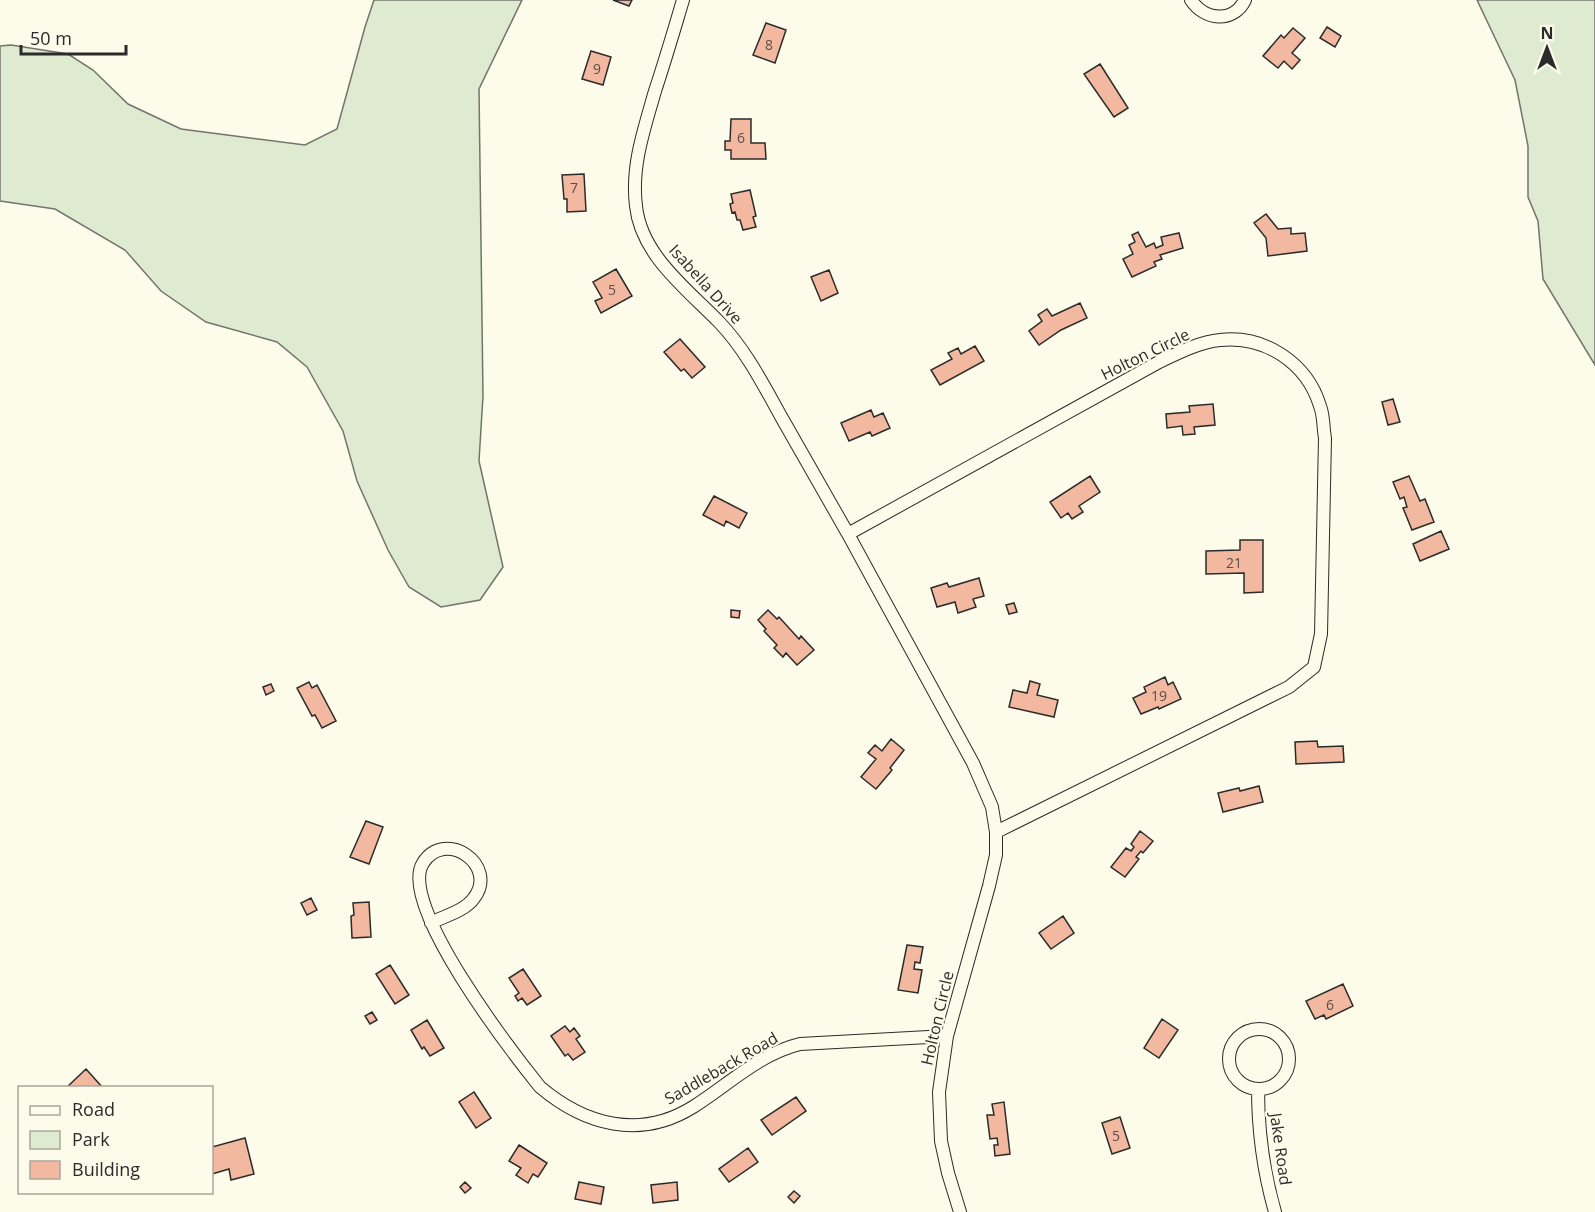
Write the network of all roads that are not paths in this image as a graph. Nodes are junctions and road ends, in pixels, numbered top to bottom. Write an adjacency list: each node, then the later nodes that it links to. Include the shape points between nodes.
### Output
1 (683, 0): 4 (street, Isabella Drive, via 639,145 634,176 640,224 665,267 741,349)
2 (1191, 0): 3 (street, via 1204,14 1214,17 1235,12)
3 (1245, 0)
4 (848, 534): 5 (street, Holton Circle, via 973,763 989,800); 5 (street, Holton Circle, via 1189,348 1220,340 1253,341 1283,354 1311,387 1320,406 1325,438 1321,634 1314,667 1289,687)
5 (996, 832): 7 (street, Holton Circle, via 989,886)
6 (431, 923): 6 (street, Saddleback Road, via 418,874 422,864 438,850 459,850 475,862 481,881 479,891 466,906); 7 (street, Saddleback Road, via 461,978 540,1087 574,1112 609,1123 632,1125 671,1117 783,1048)
7 (947, 1036): 9 (street, Holton Circle, via 939,1092 940,1125)
8 (1258, 1089): 8 (street, via 1268,1088 1284,1077 1290,1058 1283,1039 1256,1028 1246,1031 1232,1045 1229,1065 1239,1082); 10 (street, Jake Road, via 1264,1174)
9 (960, 1212)
10 (1275, 1212)

